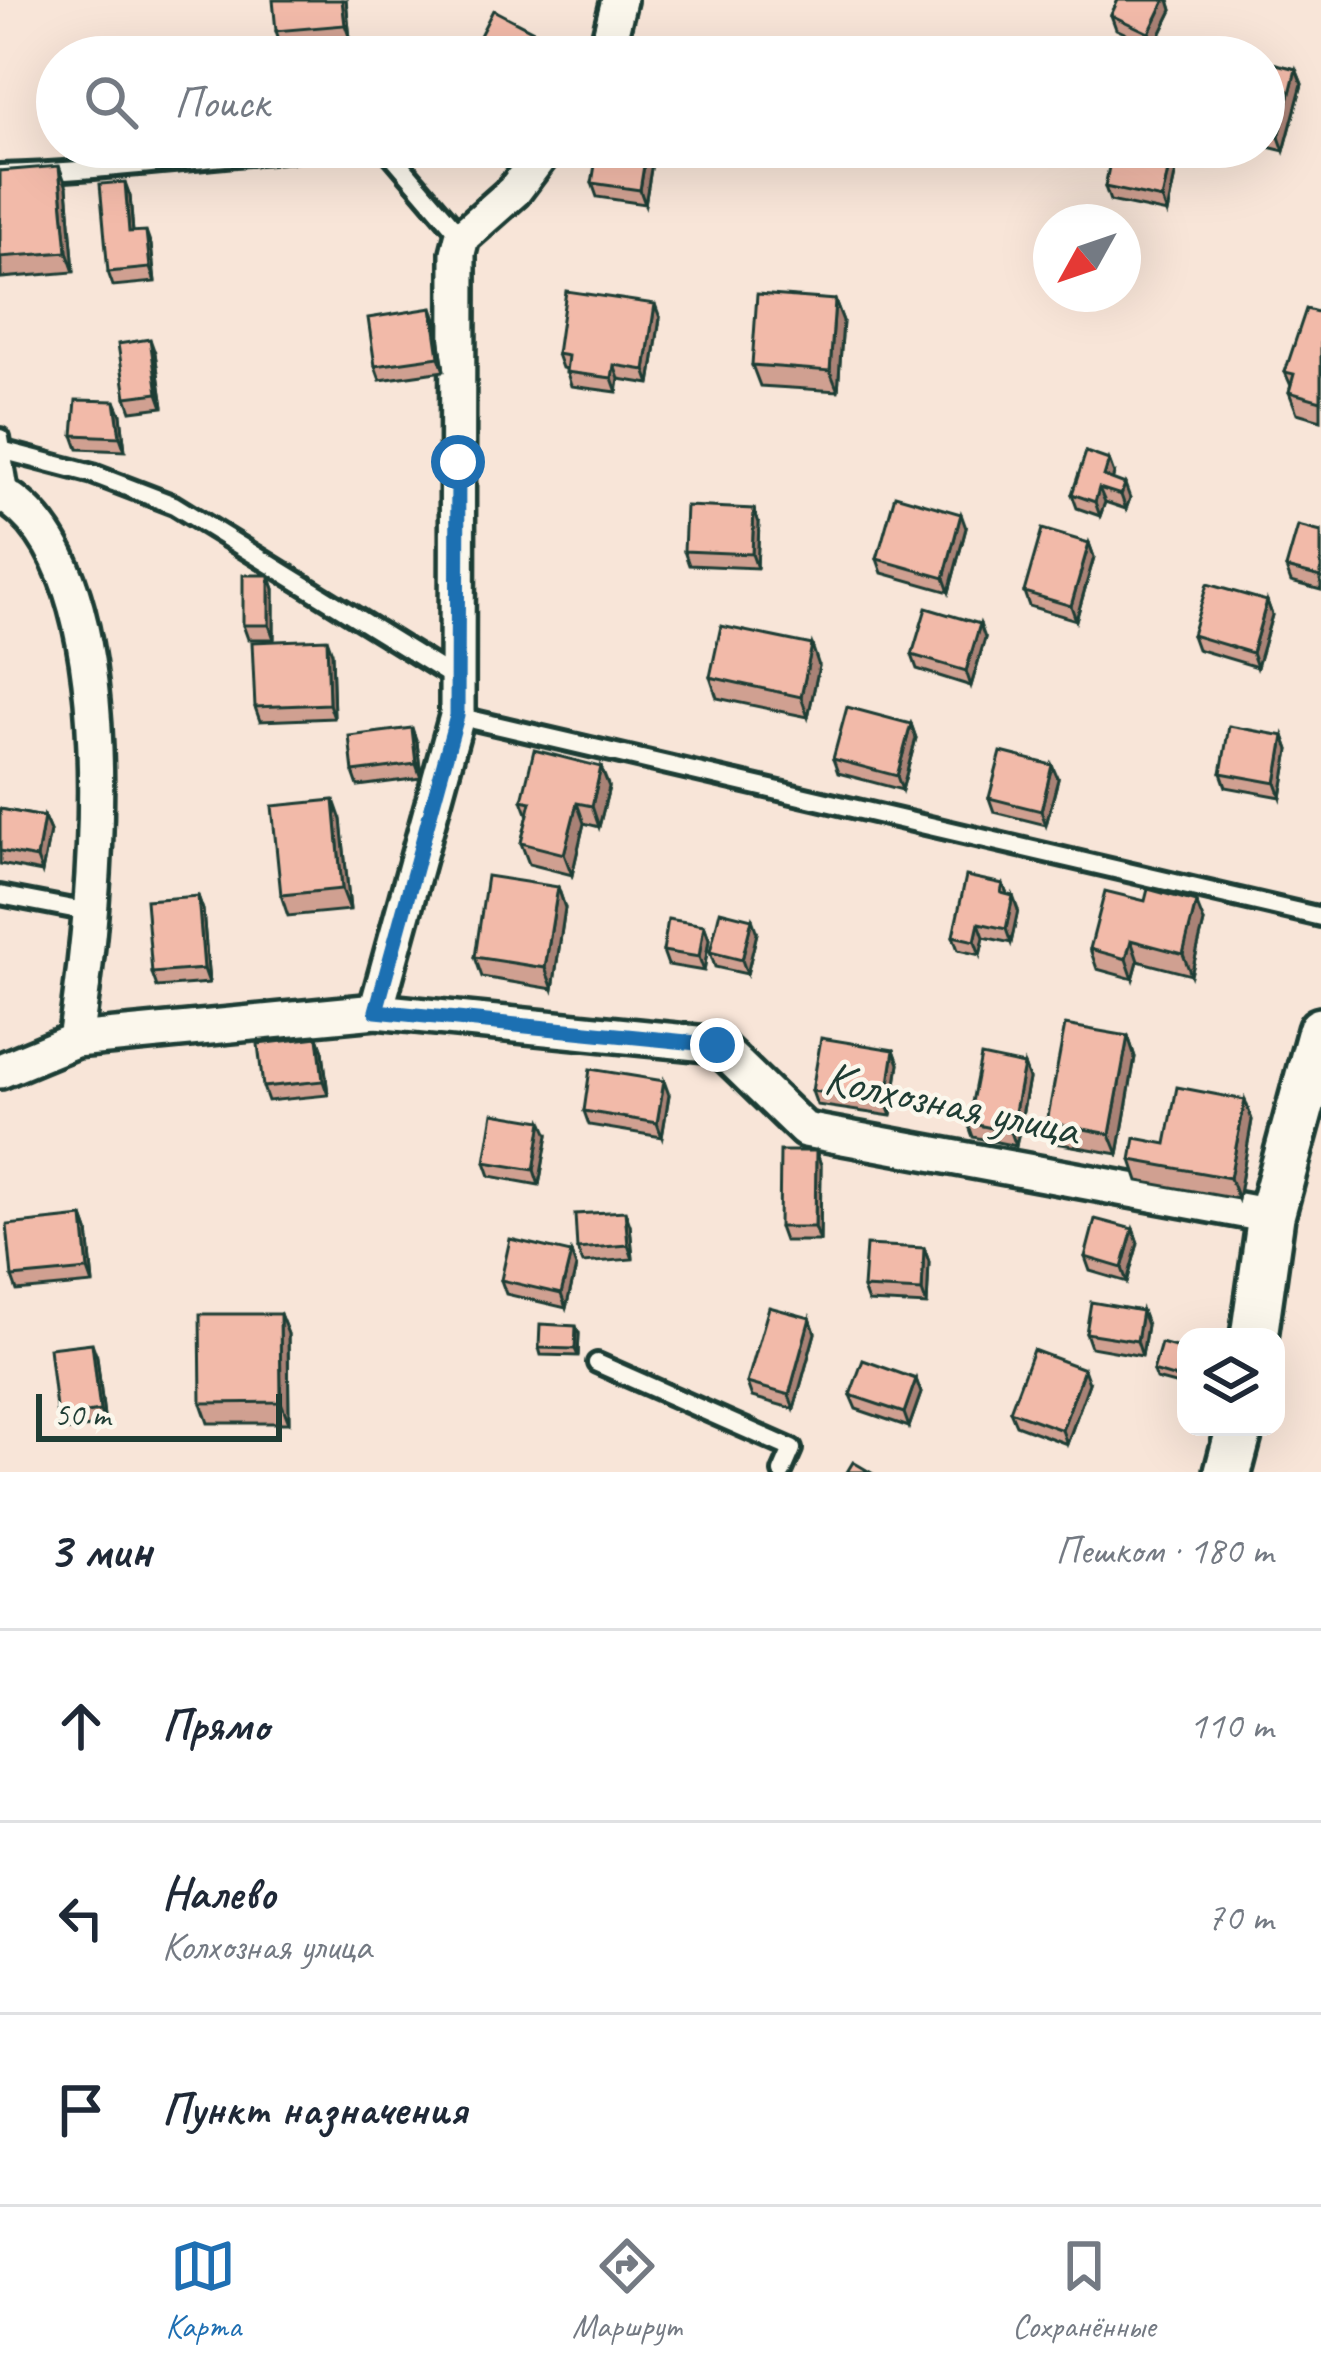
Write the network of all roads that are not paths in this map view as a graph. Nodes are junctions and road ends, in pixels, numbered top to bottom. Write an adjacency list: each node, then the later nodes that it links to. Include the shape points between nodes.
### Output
1 (619, 0): 2 (street)
2 (610, 36)
3 (129, 168): 6 (lane)
4 (403, 168): 7 (lane)
5 (531, 168): 7 (street)
6 (0, 174)
7 (462, 237): 11 (street)
8 (0, 438): 9 (lane)
9 (1, 450): 10 (lane); 11 (lane, via 174,506)
10 (5, 496): 14 (street, via 42,529 76,608 93,695)
11 (456, 679): 12 (street)
12 (457, 716): 15 (lane); 16 (street)
13 (0, 896): 14 (lane)
14 (94, 913): 18 (street)
15 (1321, 917)
16 (376, 1011): 18 (street, Колхозная улица); 20 (street, Колхозная улица, via 717,1045 806,1130)
17 (1321, 1031): 20 (street)
18 (75, 1040): 19 (street, Колхозная улица)
19 (0, 1072)
20 (1271, 1216): 21 (street)
21 (1255, 1328)
22 (597, 1364): 24 (lane, via 792,1449)
23 (1238, 1436): 25 (street)
24 (782, 1472)
25 (1228, 1472)

